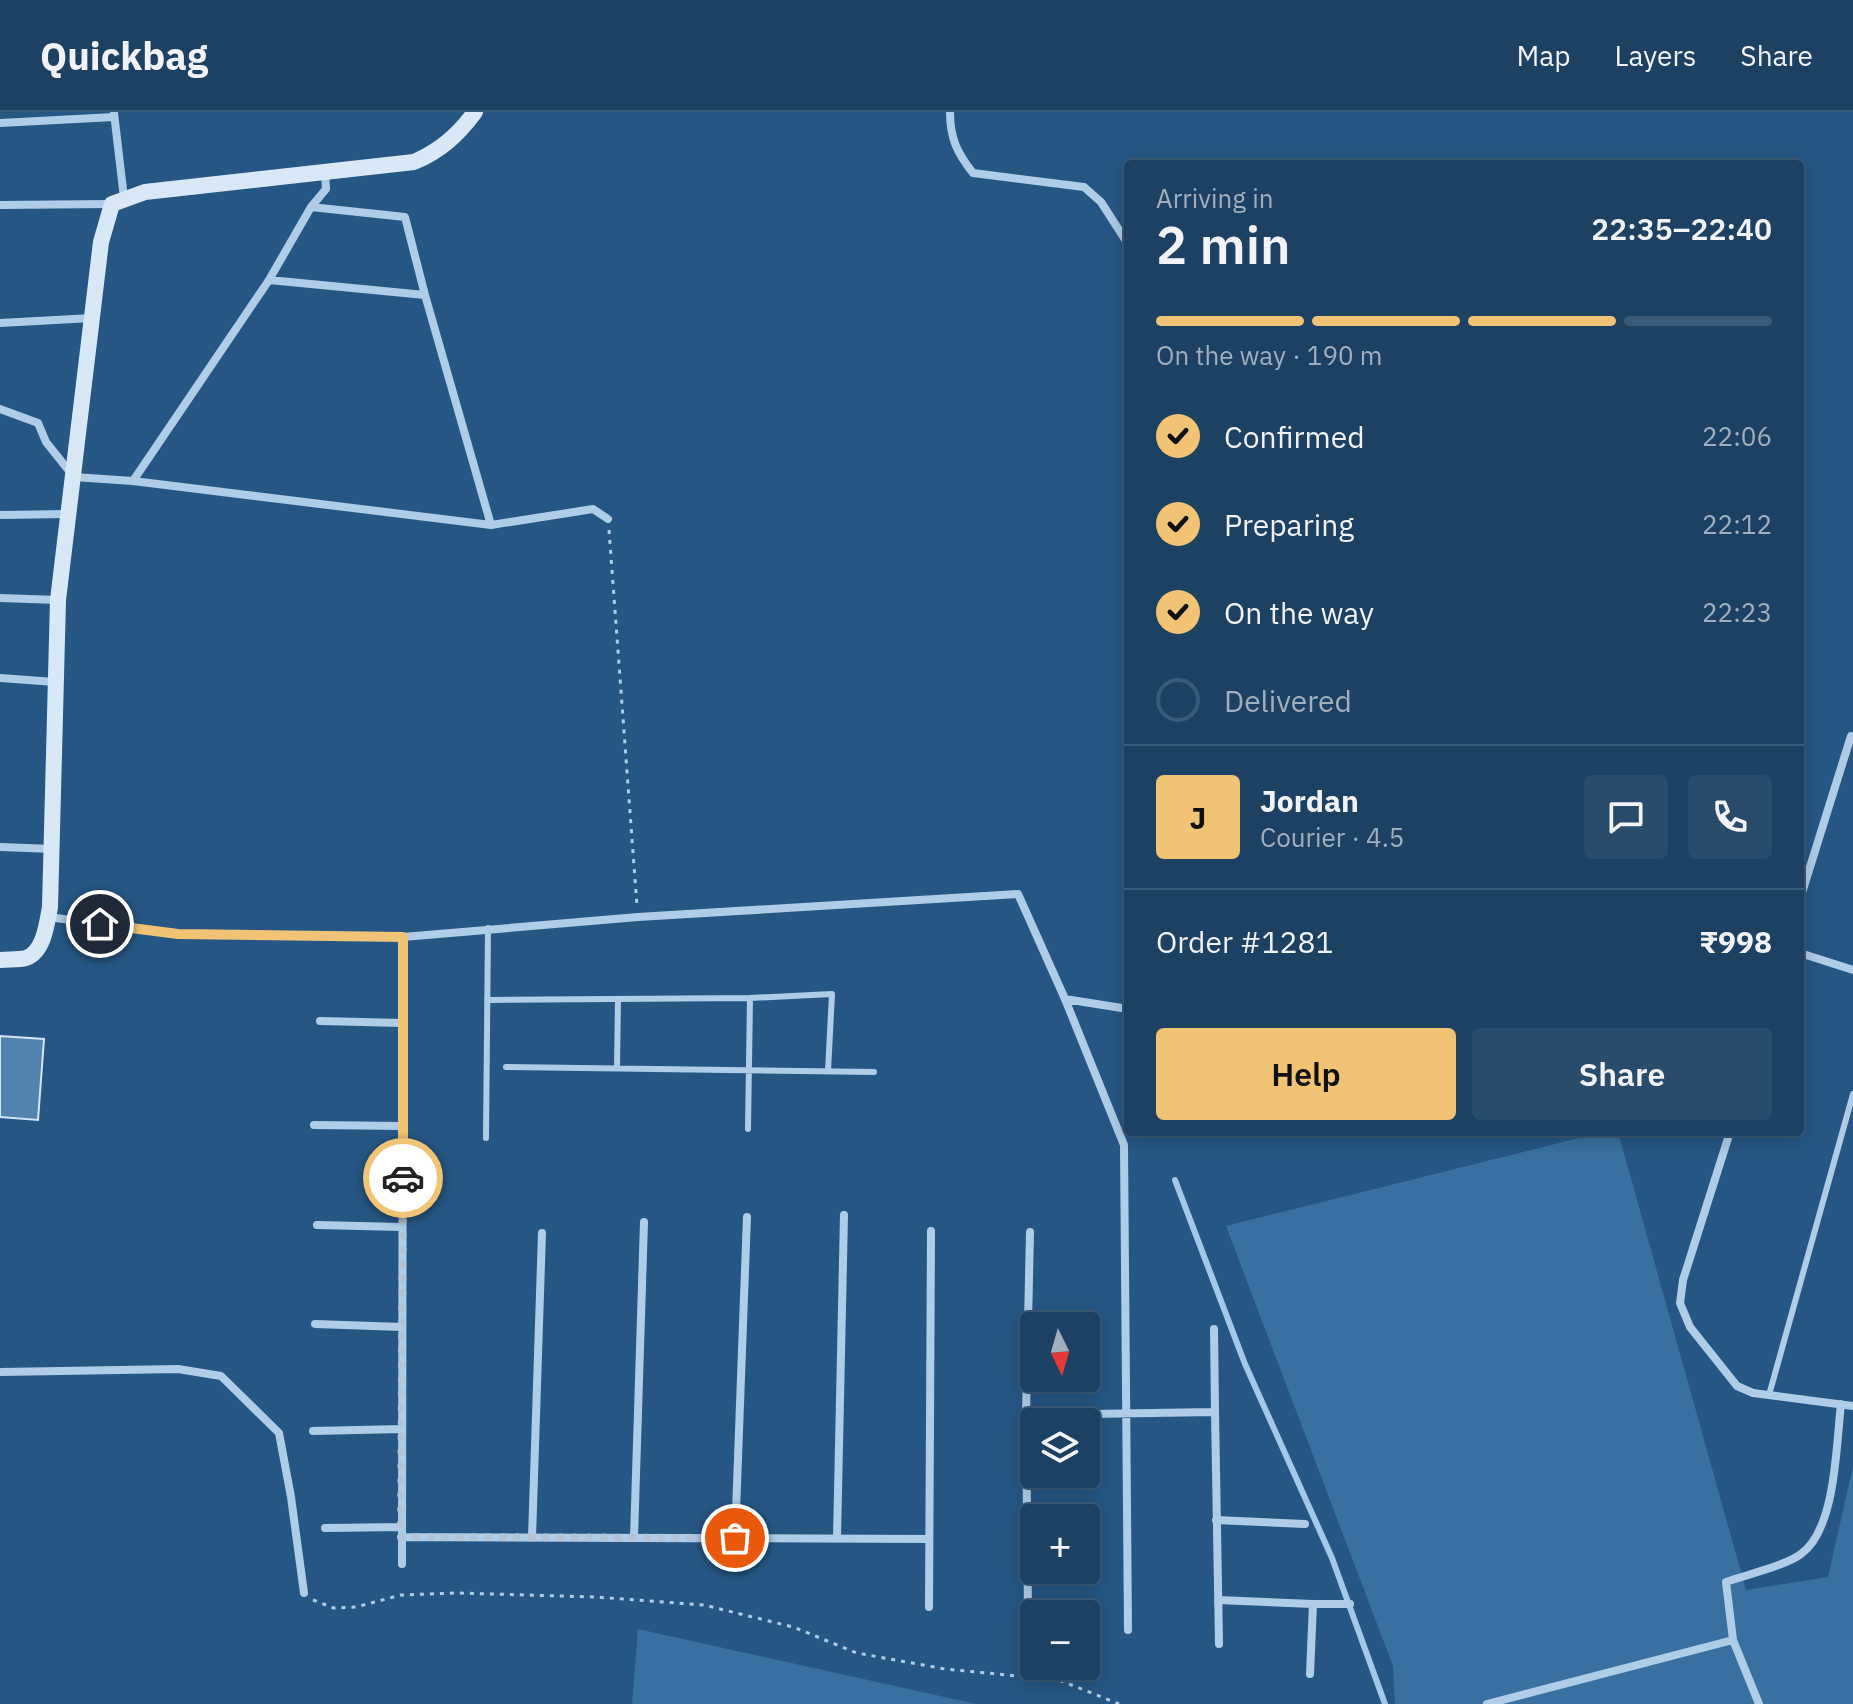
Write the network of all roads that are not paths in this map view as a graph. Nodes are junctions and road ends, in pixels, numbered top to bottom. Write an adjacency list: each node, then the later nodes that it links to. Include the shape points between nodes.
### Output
1 (475, 112): 5 (street, via 448,143 414,162)
2 (950, 112): 9 (street, via 953,143 973,173 1084,187 1101,202)
3 (114, 114): 4 (street); 6 (street)
4 (0, 123)
5 (325, 173): 6 (street, via 145,192); 8 (street, via 326,189)
6 (118, 201): 7 (street); 12 (street, via 102,233)
7 (0, 205)
8 (311, 207): 10 (street); 11 (street, via 405,217)
9 (1124, 238)
10 (269, 280): 11 (street); 16 (street)
11 (425, 295): 20 (street)
12 (92, 318): 13 (street); 15 (street)
13 (0, 323)
14 (0, 409): 15 (street, via 38,423)
15 (74, 477): 16 (street); 17 (street)
16 (133, 481): 20 (street)
17 (69, 514): 18 (street); 22 (street)
18 (0, 515)
19 (608, 519): 20 (street, via 593,509)
20 (491, 525)
21 (0, 598): 22 (street)
22 (58, 600): 24 (street)
23 (0, 678): 24 (street)
24 (56, 682): 27 (street)
25 (1851, 736): 28 (street)
26 (0, 847): 27 (street)
27 (53, 849): 29 (street)
28 (1804, 886)
29 (48, 917): 31 (street, via 178,934); 33 (street, via 34,954)
30 (488, 928): 31 (street); 37 (street, via 1018,894); 38 (lane)
31 (403, 937): 41 (street)
32 (1804, 954): 34 (street)
33 (0, 960)
34 (1853, 970)
35 (750, 998): 36 (lane); 44 (lane); 45 (lane, via 832,994)
36 (618, 999): 38 (lane); 43 (lane)
37 (1065, 999): 39 (street); 70 (street, via 1124,1145)
38 (487, 1000): 52 (lane)
39 (1124, 1008)
40 (320, 1021): 41 (street)
41 (403, 1023): 49 (street)
42 (506, 1067): 43 (lane)
43 (617, 1067): 44 (lane)
44 (749, 1069): 45 (lane); 50 (lane)
45 (828, 1071): 46 (lane)
46 (874, 1072)
47 (1853, 1094): 65 (lane)
48 (314, 1125): 49 (street)
49 (403, 1126): 57 (street)
50 (748, 1129)
51 (1729, 1136): 65 (street, via 1680,1303 1690,1327 1737,1386)
52 (486, 1138)
53 (844, 1215): 82 (street)
54 (747, 1217): 81 (street)
55 (644, 1222): 80 (street)
56 (317, 1225): 57 (street)
57 (402, 1227): 62 (street)
58 (931, 1231): 83 (street)
59 (1030, 1232): 68 (street)
60 (542, 1233): 79 (street)
61 (315, 1324): 62 (street)
62 (402, 1327): 72 (street)
63 (1214, 1329): 69 (street)
64 (0, 1372): 85 (street, via 178,1369 221,1376 279,1433)
65 (1769, 1395): 66 (street)
66 (1841, 1404): 67 (street); 92 (street, via 1827,1517 1816,1541 1799,1556 1726,1582)
67 (1853, 1406)
68 (1026, 1408)
69 (1215, 1412): 70 (street); 75 (street)
70 (1125, 1413): 71 (street); 91 (street)
71 (1100, 1414)
72 (402, 1429): 73 (street); 78 (street)
73 (313, 1431)
74 (1027, 1488): 86 (street)
75 (1216, 1520): 76 (street); 87 (street)
76 (1305, 1524)
77 (325, 1528): 78 (street)
78 (401, 1532): 79 (street); 84 (street)
79 (532, 1537): 80 (street)
80 (634, 1538): 81 (street)
81 (735, 1538): 82 (street)
82 (837, 1538): 83 (street)
83 (929, 1539): 90 (street)
84 (402, 1564)
85 (304, 1593)
86 (1028, 1600)
87 (1218, 1600): 88 (street); 93 (street)
88 (1313, 1604): 89 (street); 94 (street)
89 (1350, 1604)
90 (929, 1607)
91 (1128, 1630)
92 (1733, 1640): 95 (street); 96 (street)
93 (1219, 1644)
94 (1310, 1674)
95 (1487, 1704)
96 (1759, 1704)

